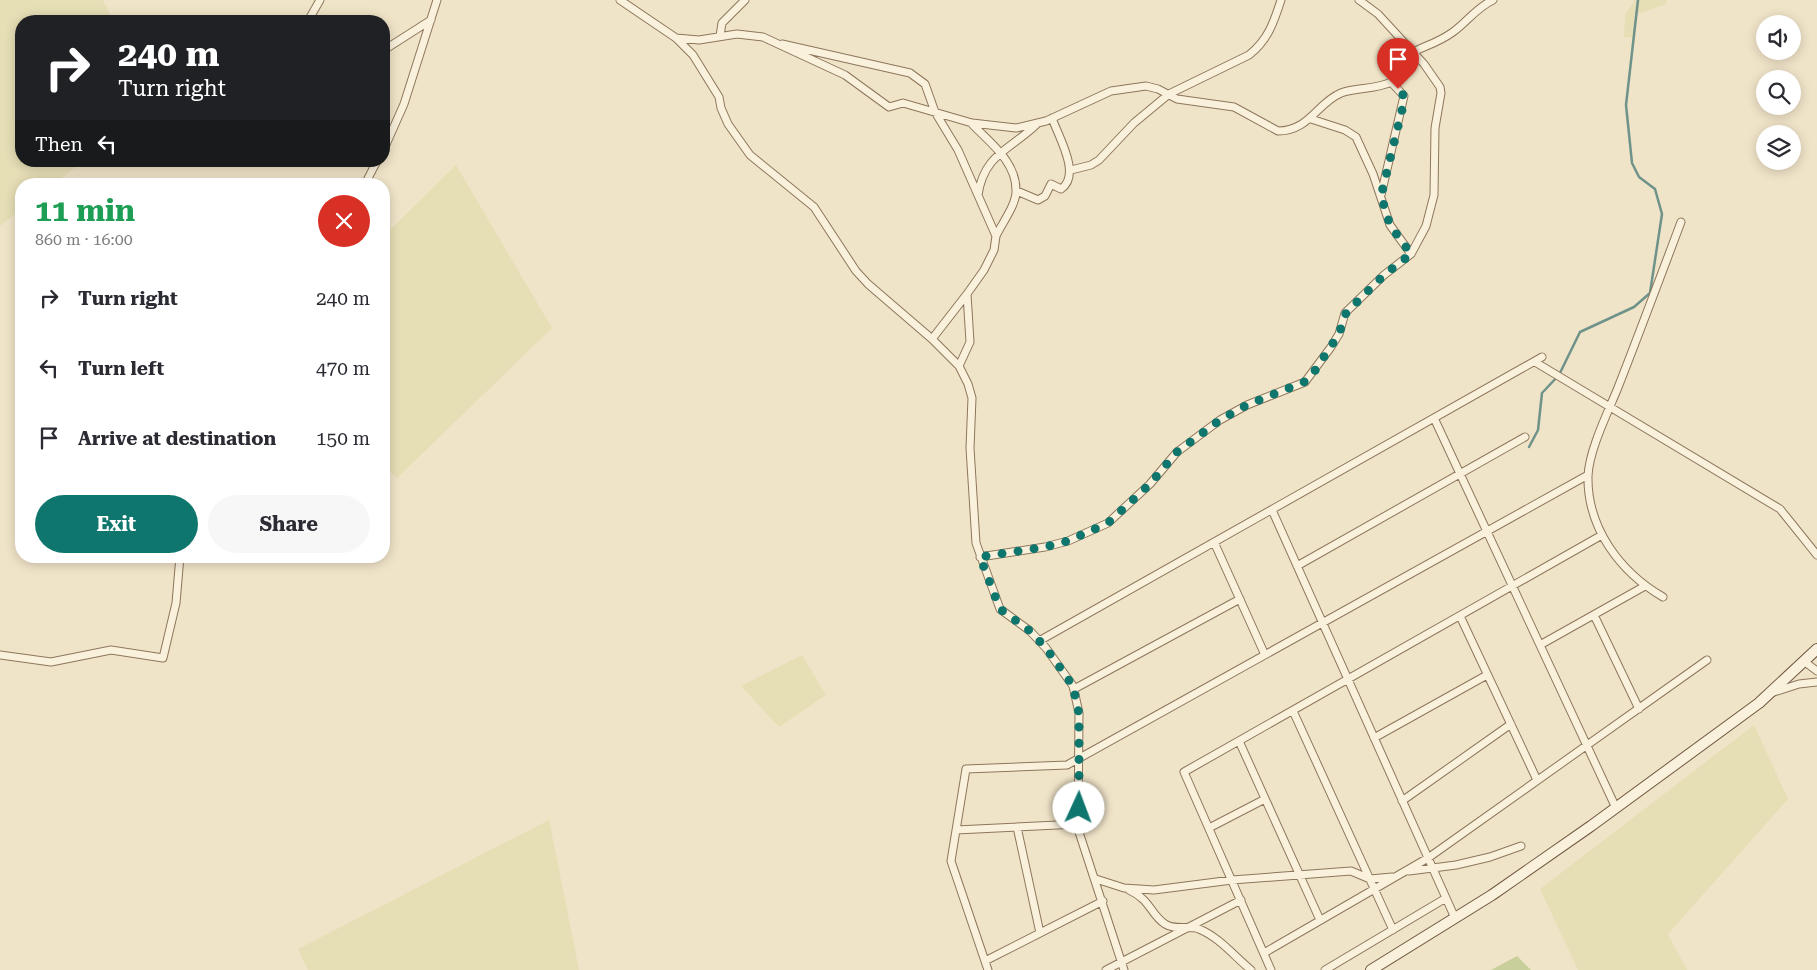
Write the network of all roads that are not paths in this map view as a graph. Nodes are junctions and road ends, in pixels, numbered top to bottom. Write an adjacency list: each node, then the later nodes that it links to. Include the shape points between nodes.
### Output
1 (320, 0): 8 (street)
2 (437, 0): 9 (street)
3 (620, 0): 11 (street)
4 (745, 0): 10 (street, via 722,23)
5 (1281, 0): 16 (street, via 1268,37 1259,47)
6 (1360, 0): 14 (street, via 1378,14)
7 (1492, 0): 14 (street, via 1455,31)
8 (311, 15)
9 (431, 20): 13 (street); 22 (street, via 403,108)
10 (720, 36): 11 (street, via 699,40); 12 (street, via 755,35)
11 (676, 38): 34 (street, via 701,67 719,96 728,124 750,155 814,207 856,271)
12 (775, 43): 17 (street, via 845,75 889,106 903,103); 17 (street, via 910,73 925,84)
13 (390, 46)
14 (1412, 51): 15 (street, via 1399,64); 32 (street, via 1434,78 1441,93 1435,128 1434,195 1426,226)
15 (1391, 82): 19 (street, via 1340,94); 29 (street, via 1404,96)
16 (1169, 94): 18 (street, via 1146,86 1125,88 1111,91); 19 (street, via 1185,101 1234,107 1278,131); 25 (street, via 1134,123 1099,160)
17 (935, 112): 20 (street); 28 (street, via 958,150)
18 (1052, 118): 21 (street); 25 (street)
19 (1310, 120): 29 (street, via 1345,130 1356,137)
20 (972, 123): 21 (street, via 1016,128); 23 (street)
21 (1039, 123): 23 (street)
22 (390, 136)
23 (1001, 153): 27 (street, via 1013,174); 28 (street, via 986,167)
24 (375, 167): 26 (street)
25 (1071, 170): 27 (street, via 1064,187 1058,189 1051,184 1042,198 1030,198)
26 (368, 178)
27 (1017, 191): 31 (street)
28 (978, 195): 31 (street)
29 (1381, 196): 32 (street, via 1390,225)
30 (1682, 222): 38 (street)
31 (996, 236): 33 (street, via 994,250 984,270)
32 (1411, 254): 48 (street, via 1384,275 1346,313 1335,340 1304,382 1247,405 1220,420 1177,452 1150,484 1108,523 1068,541)
33 (967, 294): 34 (street); 37 (street, via 970,342)
34 (932, 339): 37 (street)
35 (1542, 357): 36 (street)
36 (1535, 362): 38 (street); 39 (street)
37 (959, 366): 48 (street, via 972,398 973,514)
38 (1610, 407): 42 (street); 47 (street, via 1780,509)
39 (1434, 418): 41 (street); 43 (street)
40 (1525, 437): 41 (street)
41 (1460, 474): 44 (street); 50 (street)
42 (1588, 475): 44 (street); 45 (street, via 1590,499)
43 (1272, 510): 46 (street); 50 (street)
44 (1487, 531): 51 (street); 57 (street)
45 (1602, 535): 51 (street); 52 (street, via 1630,574)
46 (1214, 542): 54 (street); 58 (street)
47 (1817, 555)
48 (980, 557): 58 (street, via 1000,609)
49 (179, 563): 62 (street, via 176,603 163,658 111,650 51,662)
50 (1297, 566): 57 (street)
51 (1512, 586): 56 (street); 59 (street)
52 (1645, 586): 53 (street); 55 (street)
53 (1663, 597)
54 (1240, 599): 61 (street); 69 (street)
55 (1594, 615): 59 (street); 71 (street)
56 (1460, 616): 66 (street); 67 (street)
57 (1322, 623): 61 (street); 67 (street)
58 (1039, 641): 69 (street)
59 (1540, 645): 76 (street)
60 (1817, 649): 64 (street)
61 (1265, 654): 77 (street)
62 (0, 655)
63 (1707, 660): 71 (street)
64 (1805, 662): 65 (street); 70 (street)
65 (1817, 671)
66 (1487, 675): 73 (street); 74 (street)
67 (1348, 680): 72 (street); 74 (street)
68 (1817, 682): 70 (street)
69 (1074, 689): 77 (street, via 1079,714)
70 (1773, 692): 81 (street)
71 (1638, 709): 76 (street)
72 (1293, 711): 75 (street); 91 (street)
73 (1511, 724): 78 (street); 80 (street)
74 (1374, 738): 80 (street)
75 (1239, 741): 79 (street); 84 (street, via 1184,772)
76 (1587, 745): 78 (street); 81 (street)
77 (1079, 758): 82 (street); 85 (street, via 1067,765 966,769)
78 (1537, 780): 87 (street)
79 (1265, 799): 84 (street); 90 (street)
80 (1402, 802): 87 (street)
81 (1616, 808): 99 (street)
82 (1078, 824): 83 (street); 92 (street)
83 (1018, 827): 85 (street); 103 (street)
84 (1209, 828): 93 (street)
85 (956, 830): 105 (street, via 951,861)
86 (1520, 846): 88 (street, via 1490,857)
87 (1428, 858): 88 (street); 89 (street)
88 (1432, 867): 89 (street); 96 (street)
89 (1400, 874): 91 (street, via 1390,878); 95 (street)
90 (1300, 875): 91 (street, via 1351,871); 93 (street); 100 (street)
91 (1370, 878): 95 (street)
92 (1096, 879): 94 (street); 98 (street)
93 (1232, 880): 94 (street, via 1154,890); 97 (street)
94 (1124, 888): 101 (street, via 1142,896 1166,924)
95 (1374, 889): 100 (street); 102 (street)
96 (1446, 898): 99 (street); 102 (street)
97 (1241, 900): 101 (street); 104 (street)
98 (1103, 901): 103 (street); 106 (street)
99 (1455, 918): 113 (street)
100 (1320, 920): 104 (street)
101 (1185, 929): 106 (street); 110 (street, via 1198,928 1216,939)
102 (1393, 930): 112 (street)
103 (1040, 933): 105 (street)
104 (1264, 952): 111 (street)
105 (985, 960): 107 (street)
106 (1122, 962): 108 (street); 109 (street)
107 (988, 970)
108 (1106, 970)
109 (1124, 970)
110 (1251, 970)
111 (1271, 970)
112 (1325, 970)
113 (1371, 970)

